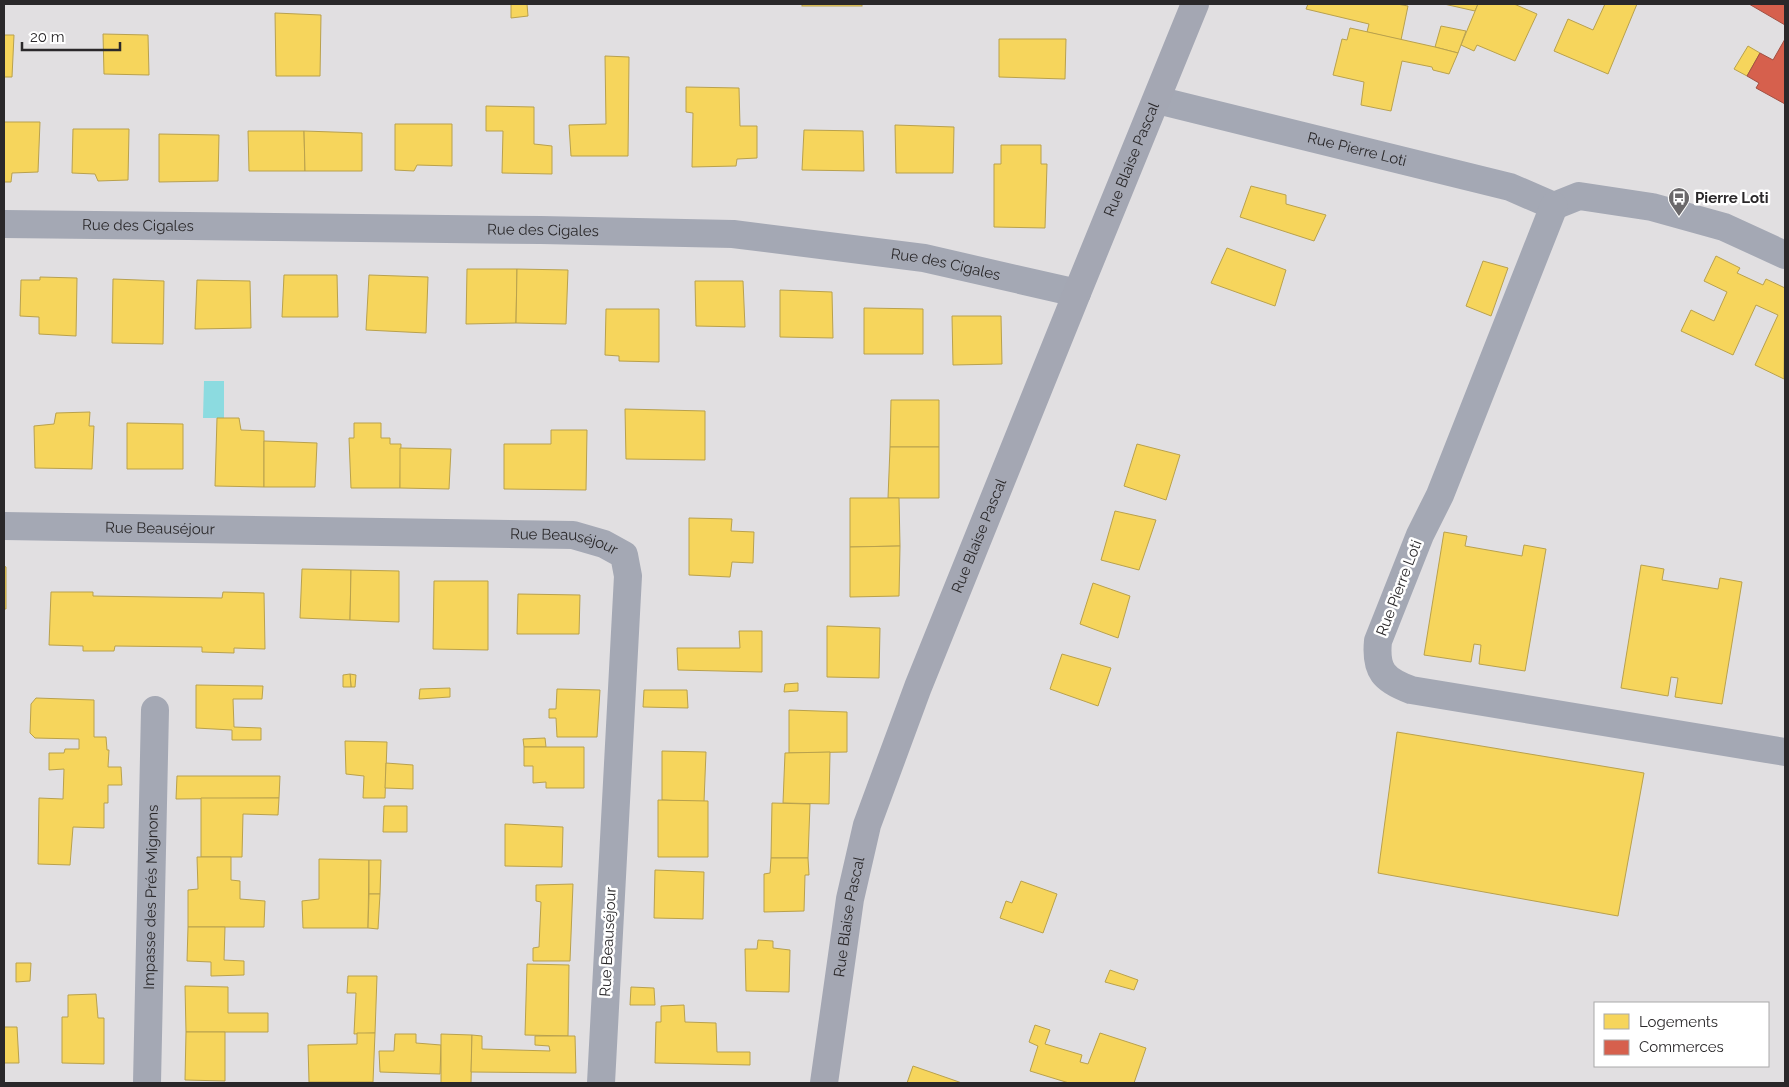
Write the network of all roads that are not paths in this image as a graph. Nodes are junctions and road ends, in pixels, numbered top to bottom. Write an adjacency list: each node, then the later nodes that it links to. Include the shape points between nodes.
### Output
1 (1195, 4): 2 (street, Rue Blaise Pascal)
2 (1157, 100): 3 (street, Rue Pierre Loti, via 1510,186); 6 (street, Rue Blaise Pascal)
3 (1554, 206): 5 (street, via 1579,196 1652,207 1724,227); 9 (street, Rue Pierre Loti, via 1440,495 1420,535 1378,641 1377,657 1382,672 1395,684 1411,690)
4 (4, 224): 6 (street, Rue des Cigales, via 733,234 924,258)
5 (1785, 255)
6 (1077, 292): 12 (street, Rue Blaise Pascal, via 918,687 867,825 850,899)
7 (4, 526): 11 (street, Rue Beauséjour, via 573,535 604,544 624,555 628,576)
8 (155, 710): 10 (street, Impasse des Prés Mignons)
9 (1785, 752)
10 (147, 1083)
11 (600, 1083)
12 (824, 1083)

